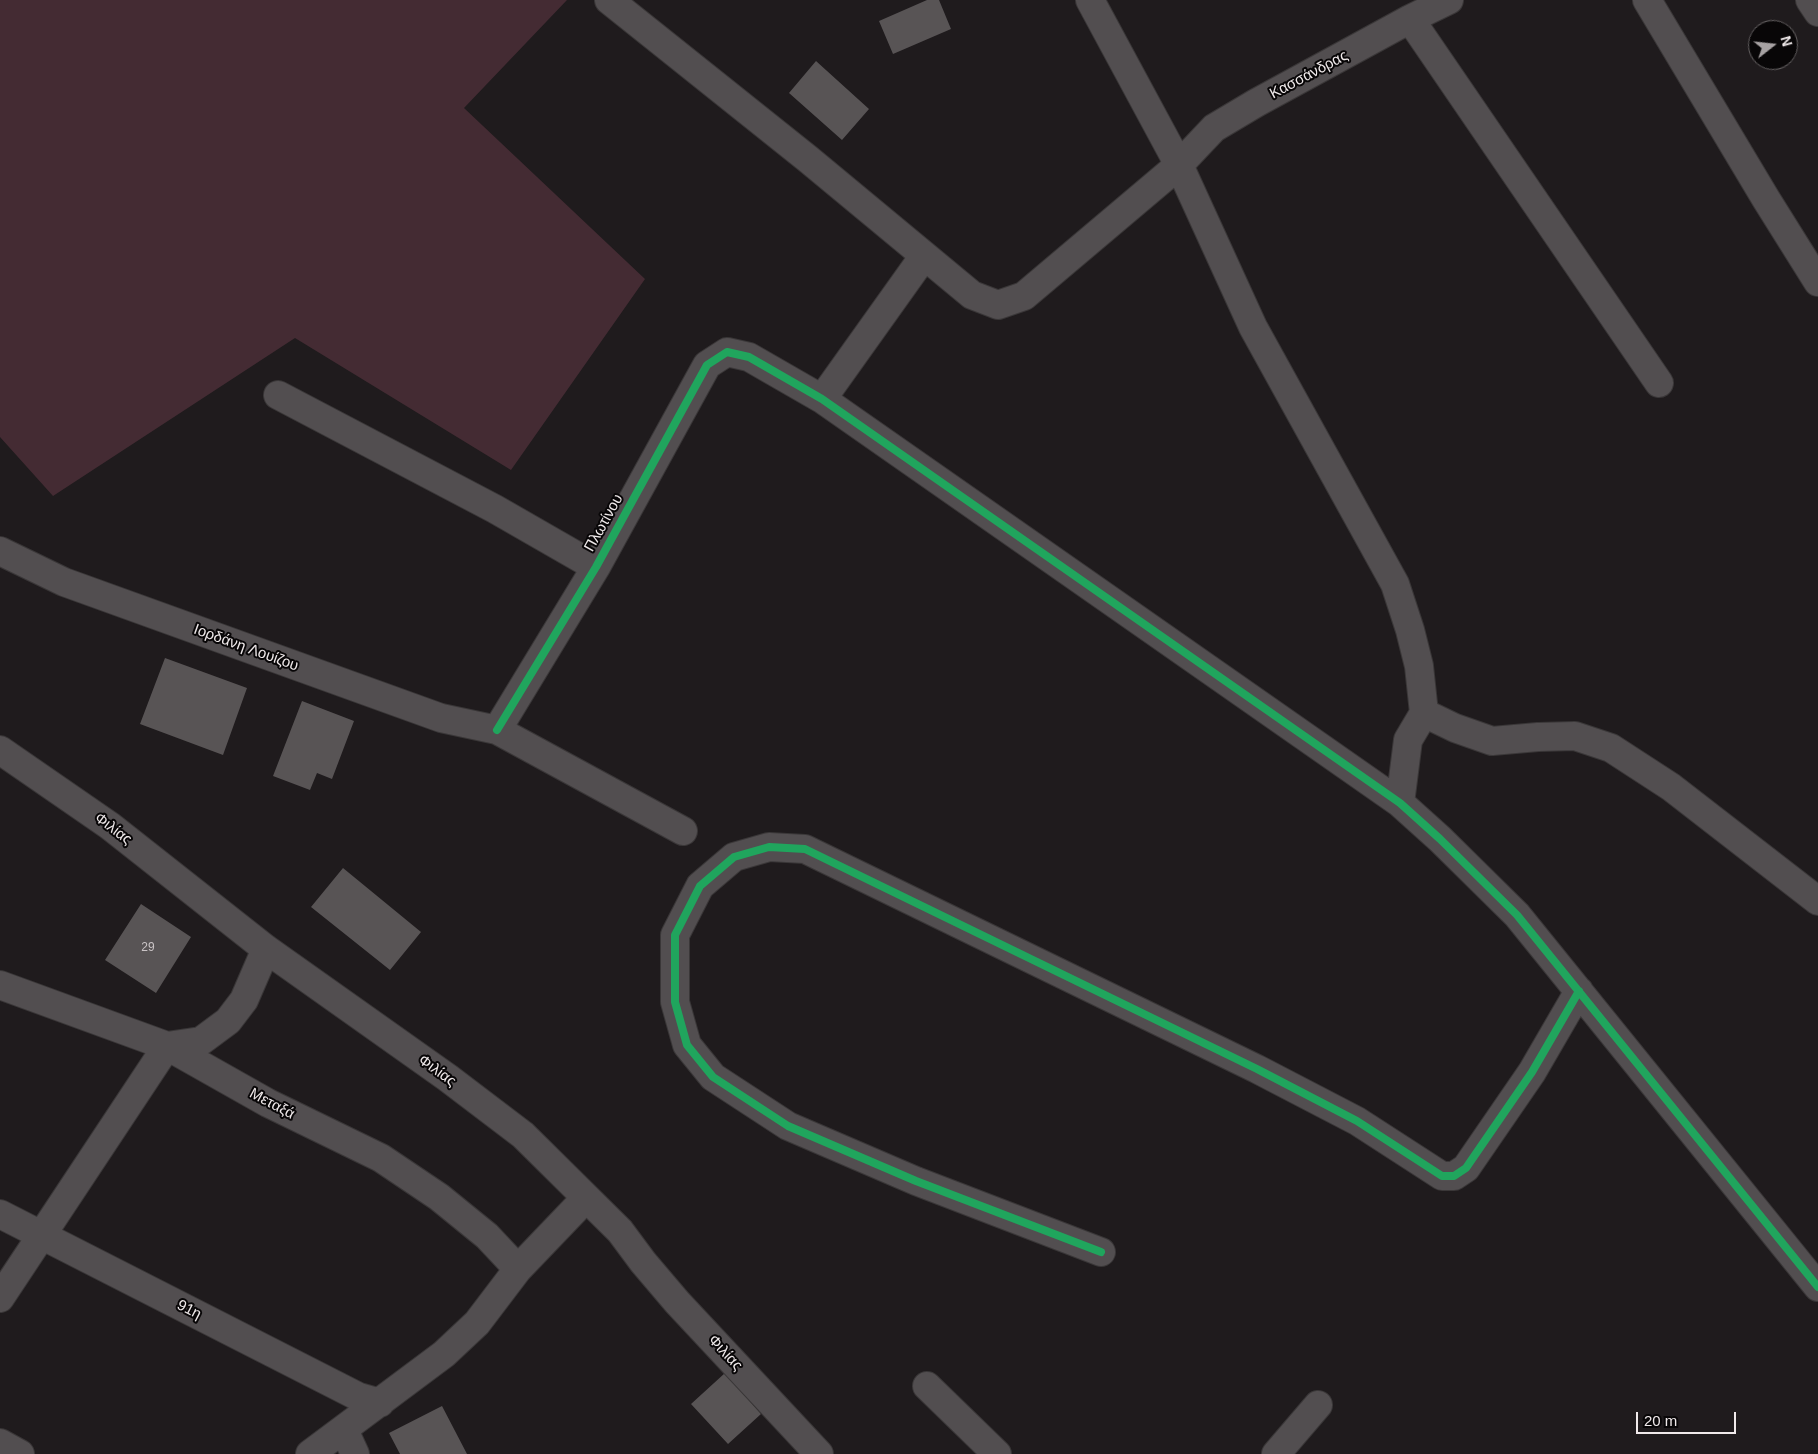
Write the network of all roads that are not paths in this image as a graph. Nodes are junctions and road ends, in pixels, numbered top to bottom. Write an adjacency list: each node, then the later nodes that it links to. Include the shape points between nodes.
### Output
1 (609, 0): 9 (street, Κασσάνδρας)
2 (1090, 0): 8 (street)
3 (1449, 0): 7 (street, Κασσάνδρας)
4 (1647, 0): 10 (street)
5 (1810, 0): 6 (street)
6 (1818, 12)
7 (1410, 19): 8 (street, Κασσάνδρας, via 1214,128); 11 (street)
8 (1180, 165): 9 (street, Κασσάνδρας, via 1024,296 998,305 972,295); 16 (street, via 1253,327 1395,584 1419,666)
9 (924, 256): 13 (street)
10 (1818, 282)
11 (1659, 383)
12 (278, 395): 15 (street, via 495,509)
13 (822, 399): 15 (street, Πλωτίνου, via 749,357 727,352 707,366); 19 (street)
14 (0, 551): 17 (street, Ιορδάνη Λουίζου, via 73,586 441,718)
15 (596, 567): 17 (street, Πλωτίνου)
16 (1424, 713): 19 (street, via 1408,740); 21 (street, via 1492,741 1575,736 1611,748 1671,787)
17 (497, 730): 20 (street, Ιορδάνη Λουίζου)
18 (0, 750): 22 (street, Φιλίας, via 110,826)
19 (1400, 803): 24 (street, via 1517,915)
20 (684, 831)
21 (1818, 901)
22 (266, 948): 25 (street, via 244,1000 228,1021 201,1041); 26 (street, Φιλίας, via 523,1135)
23 (0, 985): 25 (street, Μεταξά)
24 (1579, 991): 29 (street, via 1532,1072 1466,1168 1454,1176 1442,1176 1357,1121 1257,1069 805,849 769,847 734,857 700,886 675,935 675,1002 687,1045 713,1077 788,1126 916,1181); 31 (street)
25 (167, 1046): 28 (street); 30 (street, Μεταξά, via 268,1103 381,1158 440,1197 487,1236)
26 (586, 1198): 30 (street); 40 (street, Φιλίας, via 620,1231 677,1302)
27 (0, 1214): 28 (street, 91η)
28 (42, 1236): 32 (street); 34 (street, 91η, via 359,1398)
29 (1102, 1252)
30 (518, 1269): 34 (street, via 477,1323 444,1354)
31 (1818, 1287)
32 (0, 1298)
33 (927, 1386): 41 (street)
34 (380, 1403): 36 (street)
35 (1318, 1406): 42 (street)
36 (349, 1442): 39 (street)
37 (0, 1443): 38 (street)
38 (20, 1454)
39 (310, 1454)
40 (819, 1454)
41 (997, 1454)
42 (1276, 1454)

